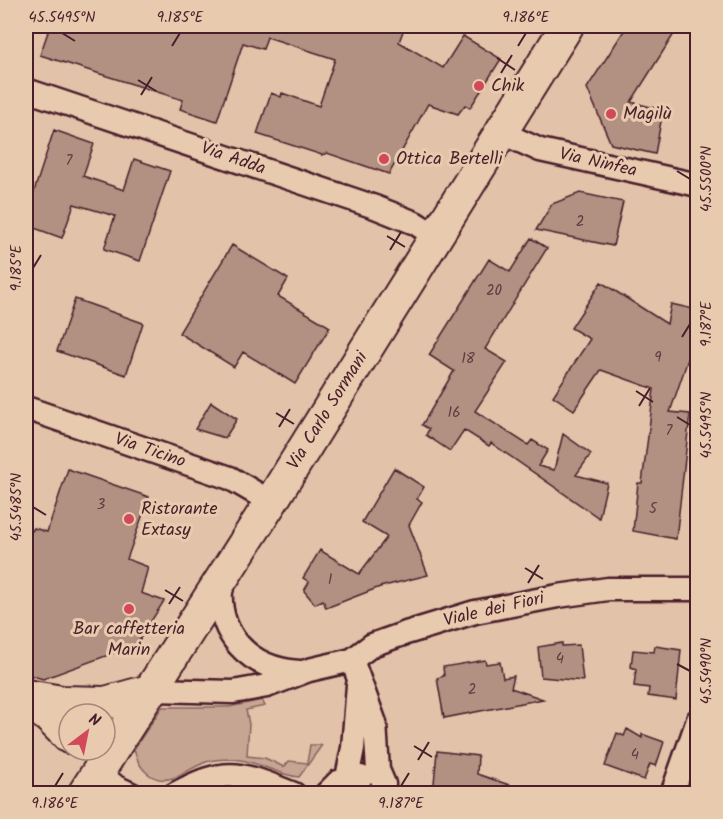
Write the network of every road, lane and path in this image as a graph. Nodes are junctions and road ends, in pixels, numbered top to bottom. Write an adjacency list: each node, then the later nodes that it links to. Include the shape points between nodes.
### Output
1 (560, 28): 3 (main road, Via Carlo Sormani)
2 (26, 90): 5 (street, Via Adda, via 375,207 415,223)
3 (502, 132): 4 (street, Via Ninfea, via 540,150); 5 (main road, Via Carlo Sormani)
4 (698, 185)
5 (437, 237): 7 (main road, Via Carlo Sormani)
6 (26, 408): 7 (street, Via Ticino, via 230,478)
7 (271, 502): 8 (main road, Via Carlo Sormani)
8 (222, 580): 11 (street, Viale dei Fiori, via 222,617 236,644 271,666); 12 (main road, Via Carlo Sormani)
9 (698, 588): 10 (street, Viale dei Fiori, via 608,590 475,612 372,645)
10 (355, 670): 11 (street, Viale dei Fiori); 17 (street, via 353,748); 18 (street, via 375,723 378,770)
11 (300, 672): 12 (street, Viale dei Fiori, via 267,686 233,692)
12 (153, 690): 13 (main road, via 105,703); 16 (main road, Via Carlo Sormani)
13 (26, 698): 15 (main road)
14 (698, 720): 23 (street)
15 (57, 725)
16 (88, 772): 19 (street)
17 (347, 778): 18 (street, via 367,777); 22 (street)
18 (388, 789)
19 (131, 794)
20 (175, 794): 21 (street, via 207,777 227,774 246,776)
21 (294, 794)
22 (326, 794)
23 (672, 794)

